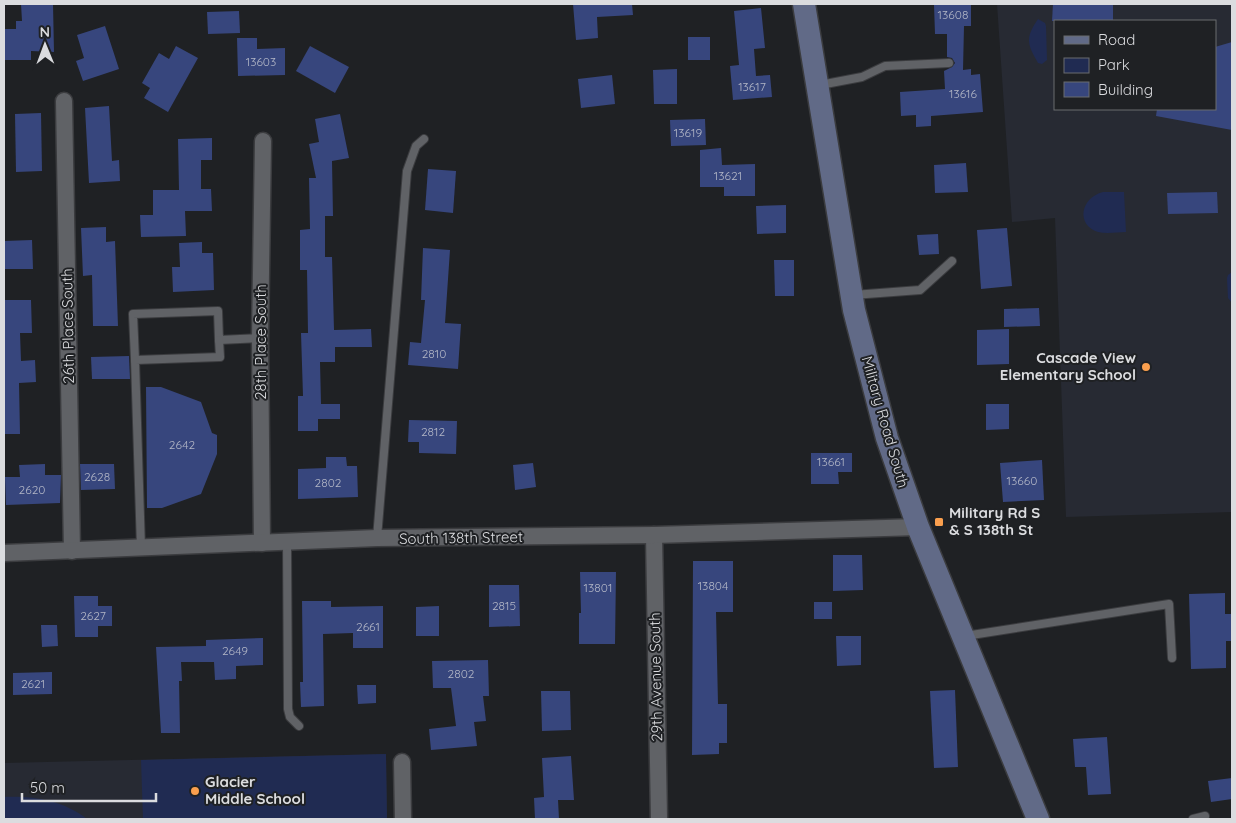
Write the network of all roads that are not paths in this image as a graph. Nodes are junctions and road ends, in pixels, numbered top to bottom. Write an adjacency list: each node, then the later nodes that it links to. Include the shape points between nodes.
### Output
1 (804, 4): 3 (street, Military Road South)
2 (949, 63): 3 (lane, via 884,66 862,78)
3 (817, 85): 8 (street, Military Road South)
4 (64, 102): 18 (street, 26th Place South)
5 (424, 139): 14 (lane, via 416,146 408,171)
6 (263, 141): 9 (street, 28th Place South)
7 (952, 261): 8 (lane, via 920,290)
8 (851, 295): 12 (street, Military Road South, via 887,438)
9 (260, 338): 10 (lane); 16 (street, 28th Place South)
10 (219, 340): 11 (lane, via 220,358); 11 (lane, via 218,311 133,314)
11 (135, 360): 17 (lane)
12 (918, 527): 13 (street, South 138th Street); 20 (street, Military Road South)
13 (654, 535): 14 (street, South 138th Street); 26 (street, 29th Avenue South)
14 (377, 538): 15 (street, South 138th Street)
15 (287, 542): 16 (street, South 138th Street); 22 (lane, via 288,709 290,718)
16 (262, 543): 17 (street, South 138th Street)
17 (141, 548): 18 (street, South 138th Street)
18 (72, 551): 19 (street, South 138th Street)
19 (4, 553)
20 (963, 636): 21 (lane, via 1169,604); 27 (street, Military Road South)
21 (1172, 658)
22 (299, 726)
23 (402, 762): 25 (street)
24 (1205, 816): 28 (lane)
25 (402, 819)
26 (658, 819)
27 (1038, 819)
28 (1194, 819)

